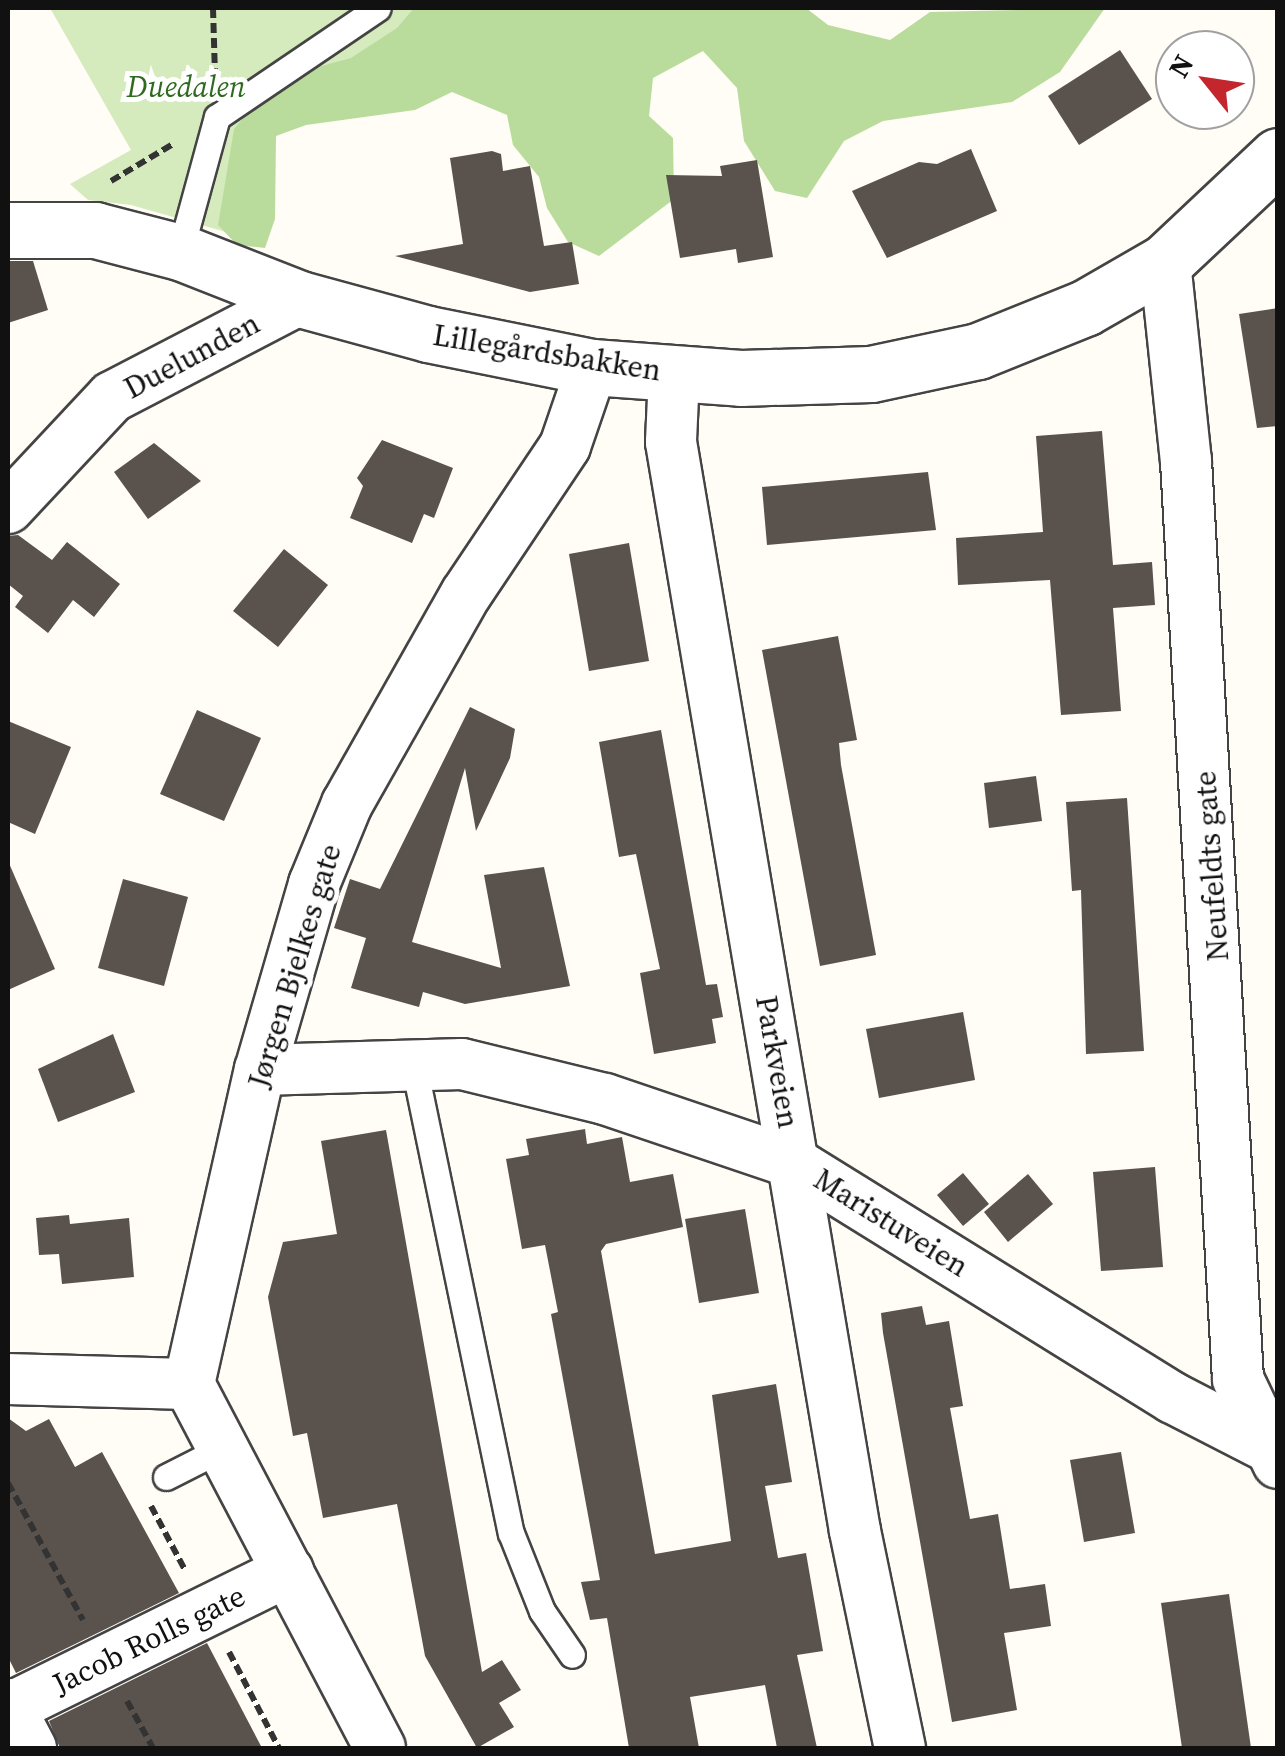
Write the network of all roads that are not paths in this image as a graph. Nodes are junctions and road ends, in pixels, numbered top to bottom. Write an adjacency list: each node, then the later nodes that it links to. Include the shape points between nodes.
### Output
1 (378, 8): 4 (lane, via 216,117)
2 (1278, 156): 5 (street, Lillegårdsbakken)
3 (8, 230): 4 (street, Lillegårdsbakken, via 95,230)
4 (180, 252): 6 (street, Lillegårdsbakken)
5 (1165, 262): 8 (street, Lillegårdsbakken, via 1085,308 978,352 872,374); 16 (street, Neufeldts gate, via 1186,461 1238,1379)
6 (300, 299): 7 (street, Lillegårdsbakken, via 428,334); 9 (street, Duelunden, via 112,397)
7 (592, 367): 8 (street, Lillegårdsbakken); 11 (street, Jørgen Bjelkes gate, via 565,446 466,594 347,804 314,884)
8 (674, 374): 12 (street, Parkveien, via 670,442)
9 (8, 508)
10 (414, 1066): 11 (street, Maristuveien); 12 (street, Maristuveien, via 462,1064 606,1099); 19 (lane, via 510,1534 542,1610)
11 (260, 1070): 14 (street, Jørgen Bjelkes gate)
12 (794, 1163): 16 (street, Maristuveien); 22 (street, Parkveien, via 855,1531)
13 (8, 1379): 14 (street)
14 (189, 1384): 15 (street)
15 (223, 1448): 17 (lane); 18 (street)
16 (1275, 1455)
17 (166, 1477)
18 (288, 1571): 20 (street, Jacob Rolls gate, via 106,1661); 21 (street)
19 (572, 1654)
20 (16, 1720)
21 (380, 1748)
22 (900, 1748)

